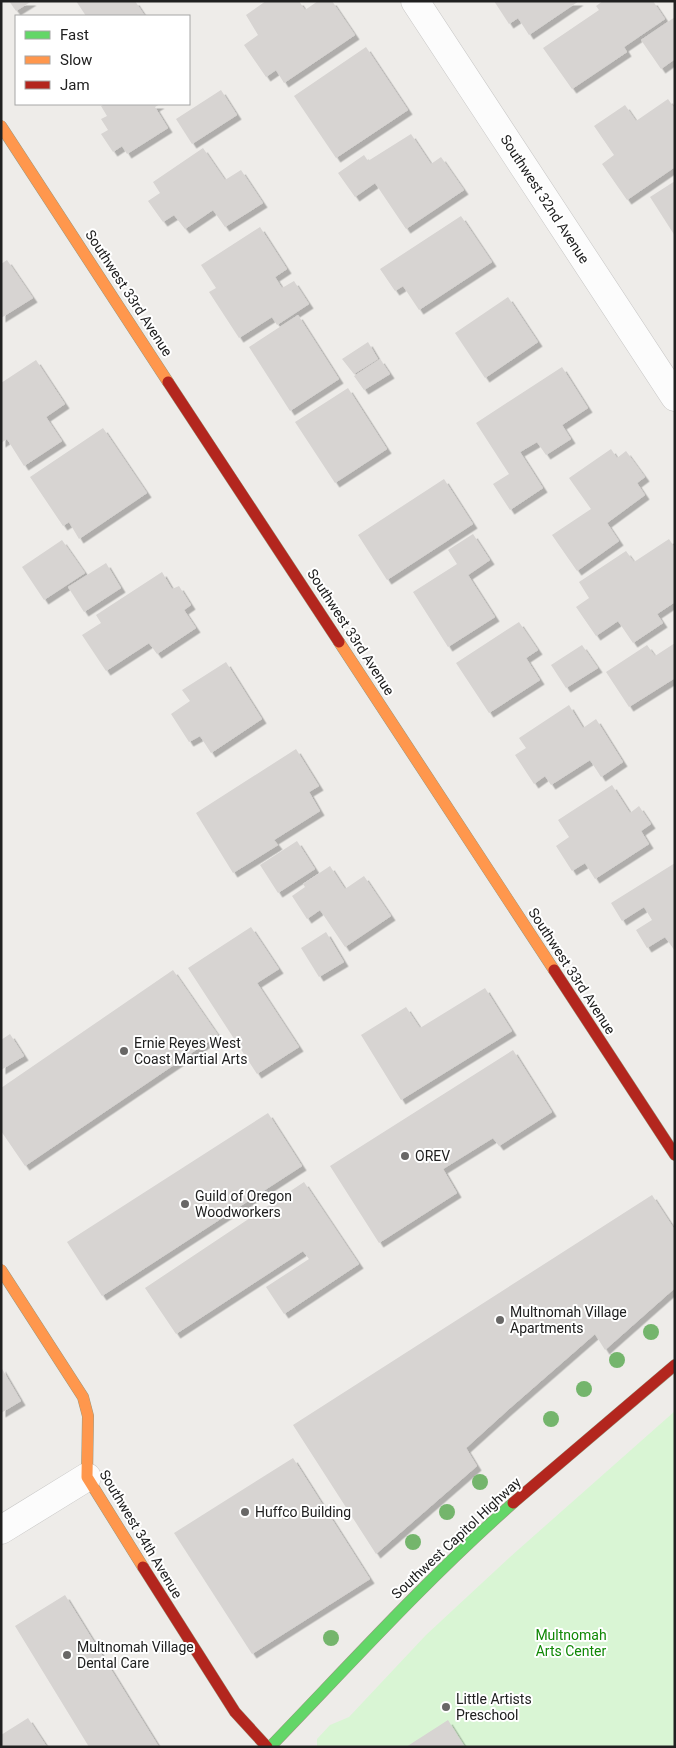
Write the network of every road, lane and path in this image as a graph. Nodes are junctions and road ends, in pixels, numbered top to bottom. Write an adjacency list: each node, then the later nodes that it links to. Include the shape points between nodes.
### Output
1 (415, 1): 3 (street, Southwest 32nd Avenue)
2 (1, 126): 4 (street, Southwest 33rd Avenue)
3 (675, 397)
4 (675, 1155)
5 (1, 1270): 7 (street, Southwest 34th Avenue, via 83,1397 88,1416)
6 (675, 1365): 9 (street, Southwest Capitol Highway, via 472,1540)
7 (87, 1477): 8 (street); 9 (street, Southwest 34th Avenue, via 235,1712)
8 (1, 1530)
9 (268, 1747)

